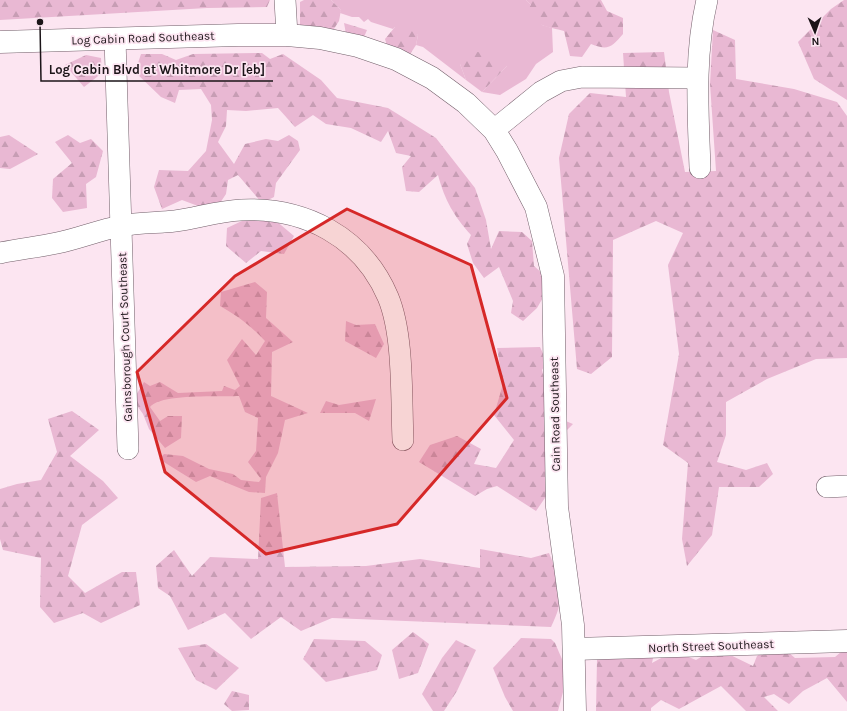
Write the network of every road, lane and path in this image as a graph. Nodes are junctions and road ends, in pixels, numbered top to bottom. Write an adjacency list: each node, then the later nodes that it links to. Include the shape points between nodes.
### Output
1 (285, 0): 3 (street)
2 (707, 0): 6 (street, via 701,24)
3 (287, 35): 4 (street, Log Cabin Road Southeast); 7 (street, Log Cabin Road Southeast, via 320,38 358,46 396,59 432,78 466,103)
4 (115, 39): 5 (street, Log Cabin Road Southeast); 9 (street, Gainsborough Court Southeast)
5 (0, 42)
6 (697, 78): 7 (street, via 582,77 561,81 542,92); 8 (street)
7 (494, 130): 14 (street, Cain Road Southeast, via 536,207 553,276 558,507)
8 (700, 168)
9 (122, 225): 10 (street, via 57,243); 11 (street, via 174,221 240,210 275,211 312,221 338,235 357,251 388,296 399,344); 12 (street, Gainsborough Court Southeast)
10 (0, 253)
11 (404, 440)
12 (128, 448)
13 (847, 642): 14 (street, North Street Southeast)
14 (574, 649): 15 (street, Cain Road Southeast)
15 (575, 711)

